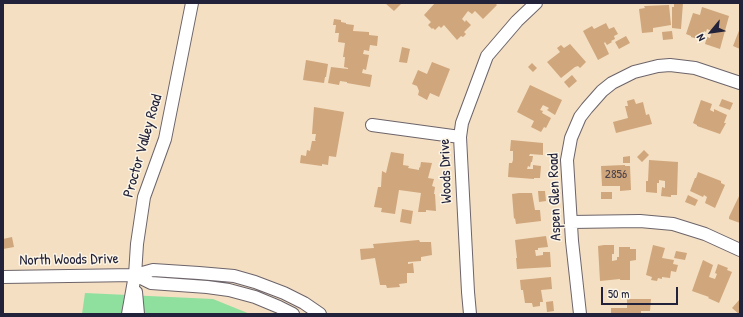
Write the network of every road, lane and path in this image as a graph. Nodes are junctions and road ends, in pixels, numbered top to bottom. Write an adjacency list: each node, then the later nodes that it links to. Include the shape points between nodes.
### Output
1 (192, 3): 8 (street, Proctor Valley Road, via 165,139 144,197)
2 (536, 3): 5 (street, Woods Drive, via 487,56 462,123)
3 (740, 83): 6 (street, Aspen Glen Road, via 695,68 670,65 634,72 602,91 580,117 568,149)
4 (372, 125): 5 (street)
5 (460, 137): 14 (street, Woods Drive)
6 (571, 222): 7 (street, via 640,221 673,224 705,234); 15 (street, Aspen Glen Road)
7 (740, 250)
8 (135, 275): 9 (street, North Woods Drive); 10 (street, Proctor Valley Road); 11 (street, Proctor Valley Road); 12 (street, North Woods Drive, via 151,283 229,290 255,297); 13 (street, North Woods Drive, via 158,270 234,276 286,294)
9 (3, 277)
10 (128, 314)
11 (138, 314)
12 (293, 314)
13 (320, 314)
14 (470, 314)
15 (580, 314)

